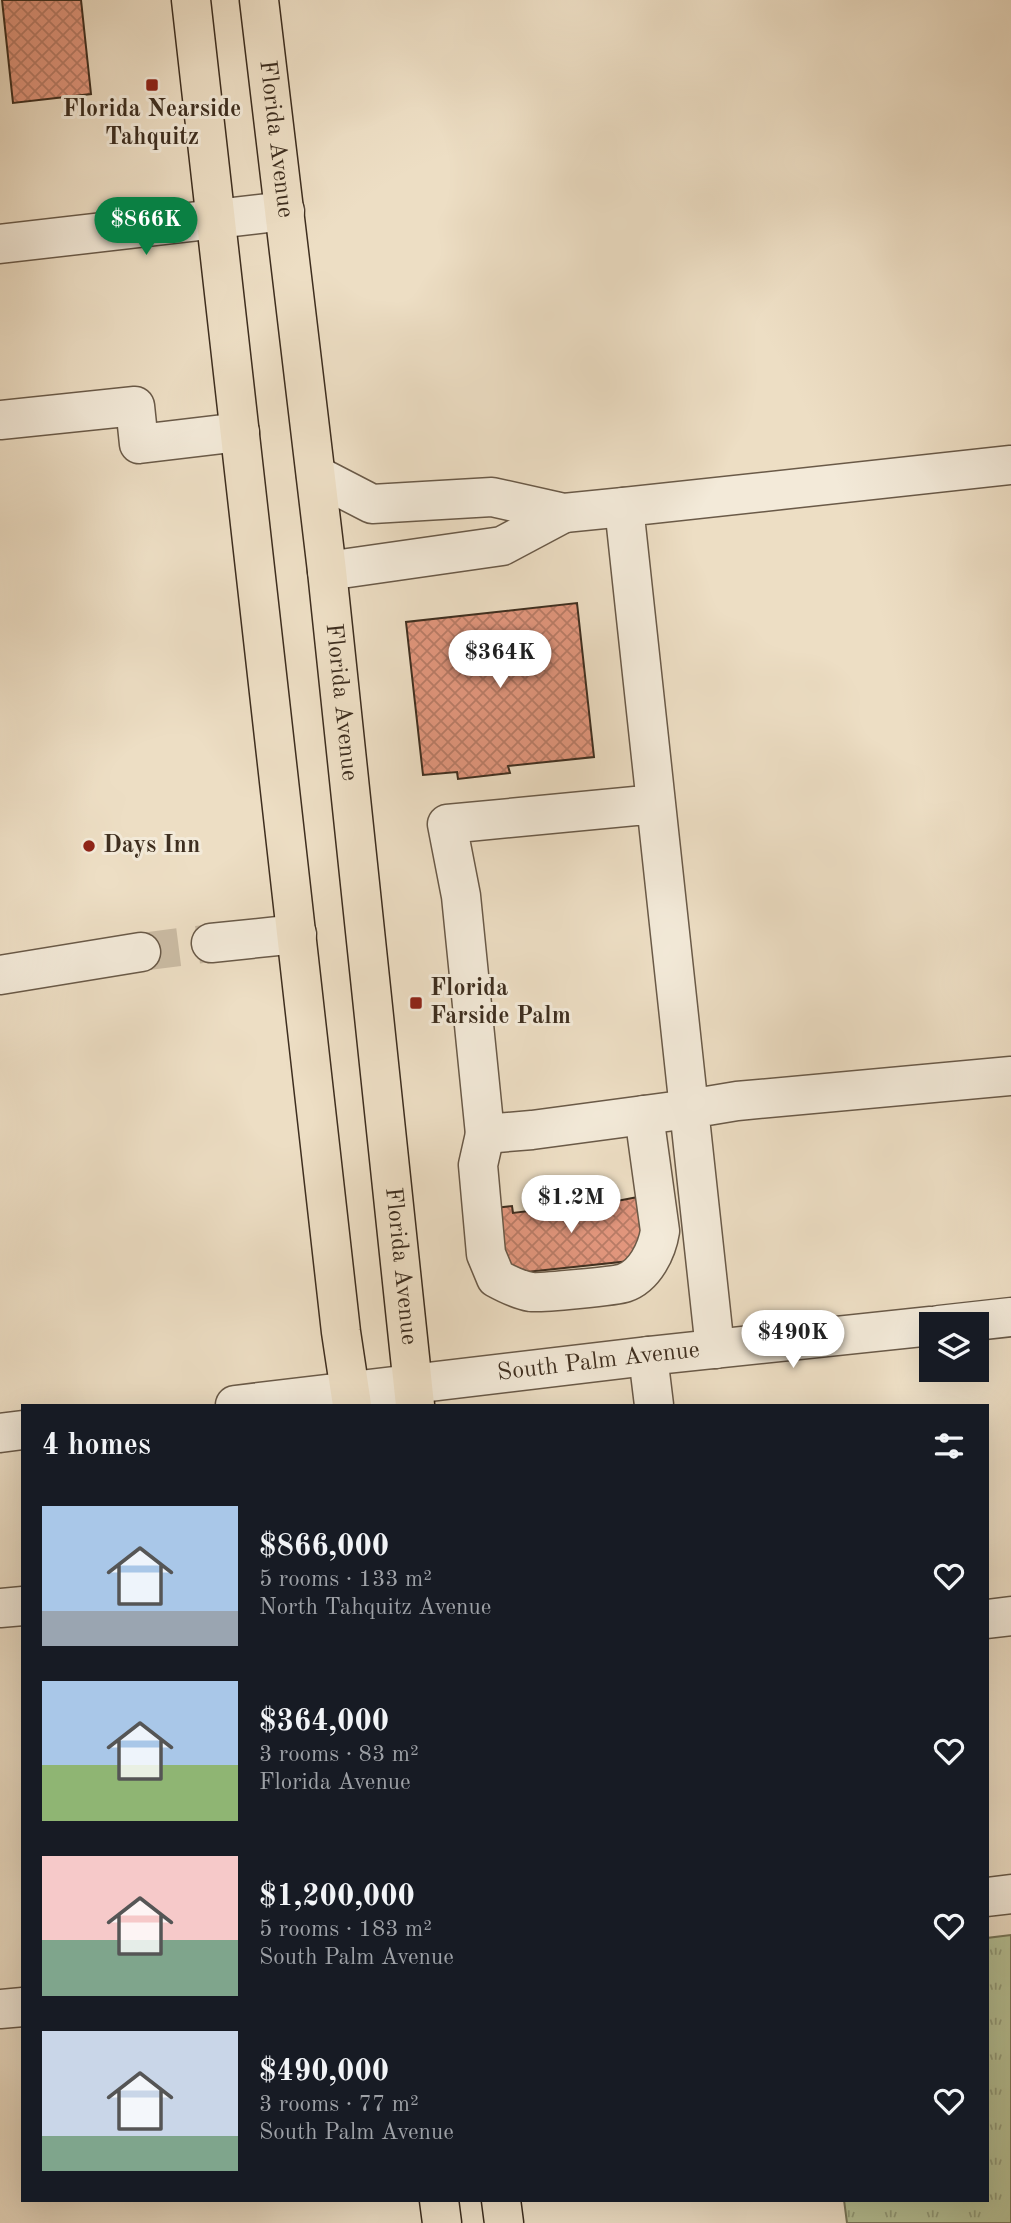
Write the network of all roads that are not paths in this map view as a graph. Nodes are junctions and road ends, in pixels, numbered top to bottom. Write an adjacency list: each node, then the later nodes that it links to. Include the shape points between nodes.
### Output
1 (191, 0): 4 (main road)
2 (259, 0): 3 (main road, Florida Avenue)
3 (285, 211): 4 (street); 9 (main road, Florida Avenue)
4 (216, 219): 5 (street); 7 (main road)
5 (0, 244)
6 (0, 420): 7 (street, via 135,406 139,444)
7 (240, 432): 14 (main road)
8 (1011, 465): 10 (street)
9 (316, 475): 11 (street, via 372,504 492,497); 12 (main road, Florida Avenue)
10 (624, 507): 11 (street); 13 (street)
11 (564, 513): 12 (street, via 502,546)
12 (327, 571): 27 (main road, Florida Avenue)
13 (656, 804): 19 (street); 21 (street, via 447,824 460,896)
14 (297, 934): 15 (street); 28 (main road)
15 (211, 943)
16 (141, 952): 17 (street)
17 (0, 975)
18 (1011, 1076): 19 (street)
19 (689, 1109): 20 (street); 25 (street)
20 (644, 1115): 21 (street); 21 (street, via 660,1231 657,1249 625,1283 533,1293 496,1278 486,1254 478,1165)
21 (485, 1134)
22 (1011, 1317): 23 (street)
23 (989, 1319)
24 (919, 1327): 25 (street, South Palm Avenue)
25 (715, 1349): 26 (street, South Palm Avenue)
26 (649, 1356): 27 (street, South Palm Avenue); 30 (street)
27 (414, 1395): 28 (street, South Palm Avenue)
28 (351, 1399): 29 (street, South Palm Avenue)
29 (254, 1404)
30 (654, 1404)
31 (21, 1430): 32 (street)
32 (0, 1433)
33 (21, 1606): 34 (street)
34 (0, 1608)
35 (1011, 1616): 36 (street)
36 (989, 1619)
37 (1011, 1894): 38 (street)
38 (989, 1897)
39 (21, 2007): 40 (street)
40 (0, 2009)
41 (439, 2202): 43 (main road)
42 (501, 2202): 44 (main road)
43 (442, 2223)
44 (504, 2223)

